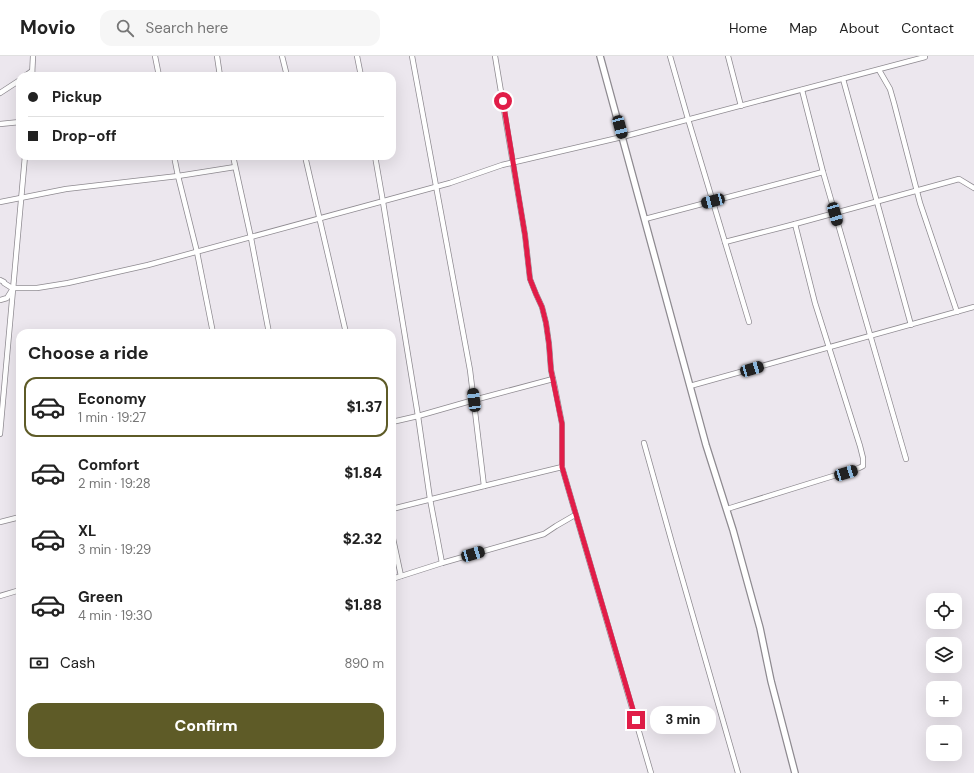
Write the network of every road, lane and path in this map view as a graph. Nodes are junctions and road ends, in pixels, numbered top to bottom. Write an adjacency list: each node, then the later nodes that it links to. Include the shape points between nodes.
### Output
1 (33, 56): 13 (street)
2 (155, 56): 14 (street)
3 (217, 56): 15 (street)
4 (282, 56): 16 (street)
5 (357, 56): 17 (street)
6 (412, 56): 36 (street)
7 (496, 56): 32 (street)
8 (602, 56): 26 (street)
9 (670, 56): 23 (street)
10 (728, 56): 22 (street)
11 (925, 57): 12 (street)
12 (878, 70): 18 (street); 38 (street, via 890,89)
13 (32, 72)
14 (158, 72)
15 (219, 72)
16 (286, 72)
17 (360, 72)
18 (843, 79): 20 (street); 43 (street)
19 (16, 83): 21 (street)
20 (802, 90): 22 (street); 34 (street)
21 (0, 93)
22 (741, 106): 23 (street)
23 (688, 120): 26 (street); 40 (street)
24 (16, 122): 25 (street)
25 (0, 124)
26 (622, 137): 32 (street); 46 (street)
27 (25, 160): 39 (street)
28 (175, 160): 35 (street)
29 (234, 160): 33 (street)
30 (306, 160): 45 (street)
31 (376, 160): 42 (street)
32 (513, 163): 36 (street); 63 (street, via 530,279 546,323)
33 (235, 167): 35 (street); 48 (street)
34 (823, 172): 40 (street); 44 (street)
35 (178, 176): 39 (street); 50 (street)
36 (436, 187): 42 (street); 65 (street)
37 (974, 188): 38 (street, via 959,179)
38 (917, 191): 43 (street); 55 (street)
39 (21, 198): 41 (street); 52 (street)
40 (713, 201): 46 (street); 49 (street)
41 (0, 202)
42 (383, 202): 45 (street); 66 (street)
43 (877, 202): 44 (street); 57 (street)
44 (835, 214): 47 (street); 61 (street)
45 (320, 219): 48 (street); 60 (street)
46 (645, 219): 64 (street)
47 (795, 224): 49 (street); 62 (street)
48 (251, 238): 50 (street); 59 (street)
49 (725, 242): 56 (street)
50 (197, 252): 52 (street, via 68,283 38,288); 58 (street)
51 (0, 280): 52 (street)
52 (12, 288): 53 (street, via 7,298); 67 (street)
53 (0, 300)
54 (974, 307): 55 (street)
55 (957, 312): 57 (street)
56 (749, 322)
57 (911, 325): 61 (street)
58 (212, 329)
59 (268, 329)
60 (345, 329)
61 (871, 336): 62 (street); 71 (street)
62 (829, 347): 64 (street); 76 (street, via 860,446 862,466)
63 (553, 379): 65 (street); 72 (street, via 562,424)
64 (690, 386): 76 (street)
65 (474, 400): 66 (street); 73 (street)
66 (418, 416): 68 (street); 74 (street)
67 (1, 421): 69 (street)
68 (396, 421)
69 (0, 434)
70 (644, 443): 87 (street)
71 (906, 459)
72 (562, 467): 73 (street); 77 (street)
73 (484, 486): 74 (street)
74 (430, 499): 75 (street); 81 (street)
75 (396, 508)
76 (727, 509): 88 (street, via 760,628)
77 (575, 515): 81 (street, via 544,534); 86 (street)
78 (16, 518): 79 (street)
79 (0, 522)
80 (396, 553): 82 (street)
81 (442, 563): 82 (street)
82 (401, 576): 83 (street)
83 (396, 578)
84 (16, 591): 85 (street)
85 (0, 596)
86 (651, 773)
87 (738, 773)
88 (795, 773)

